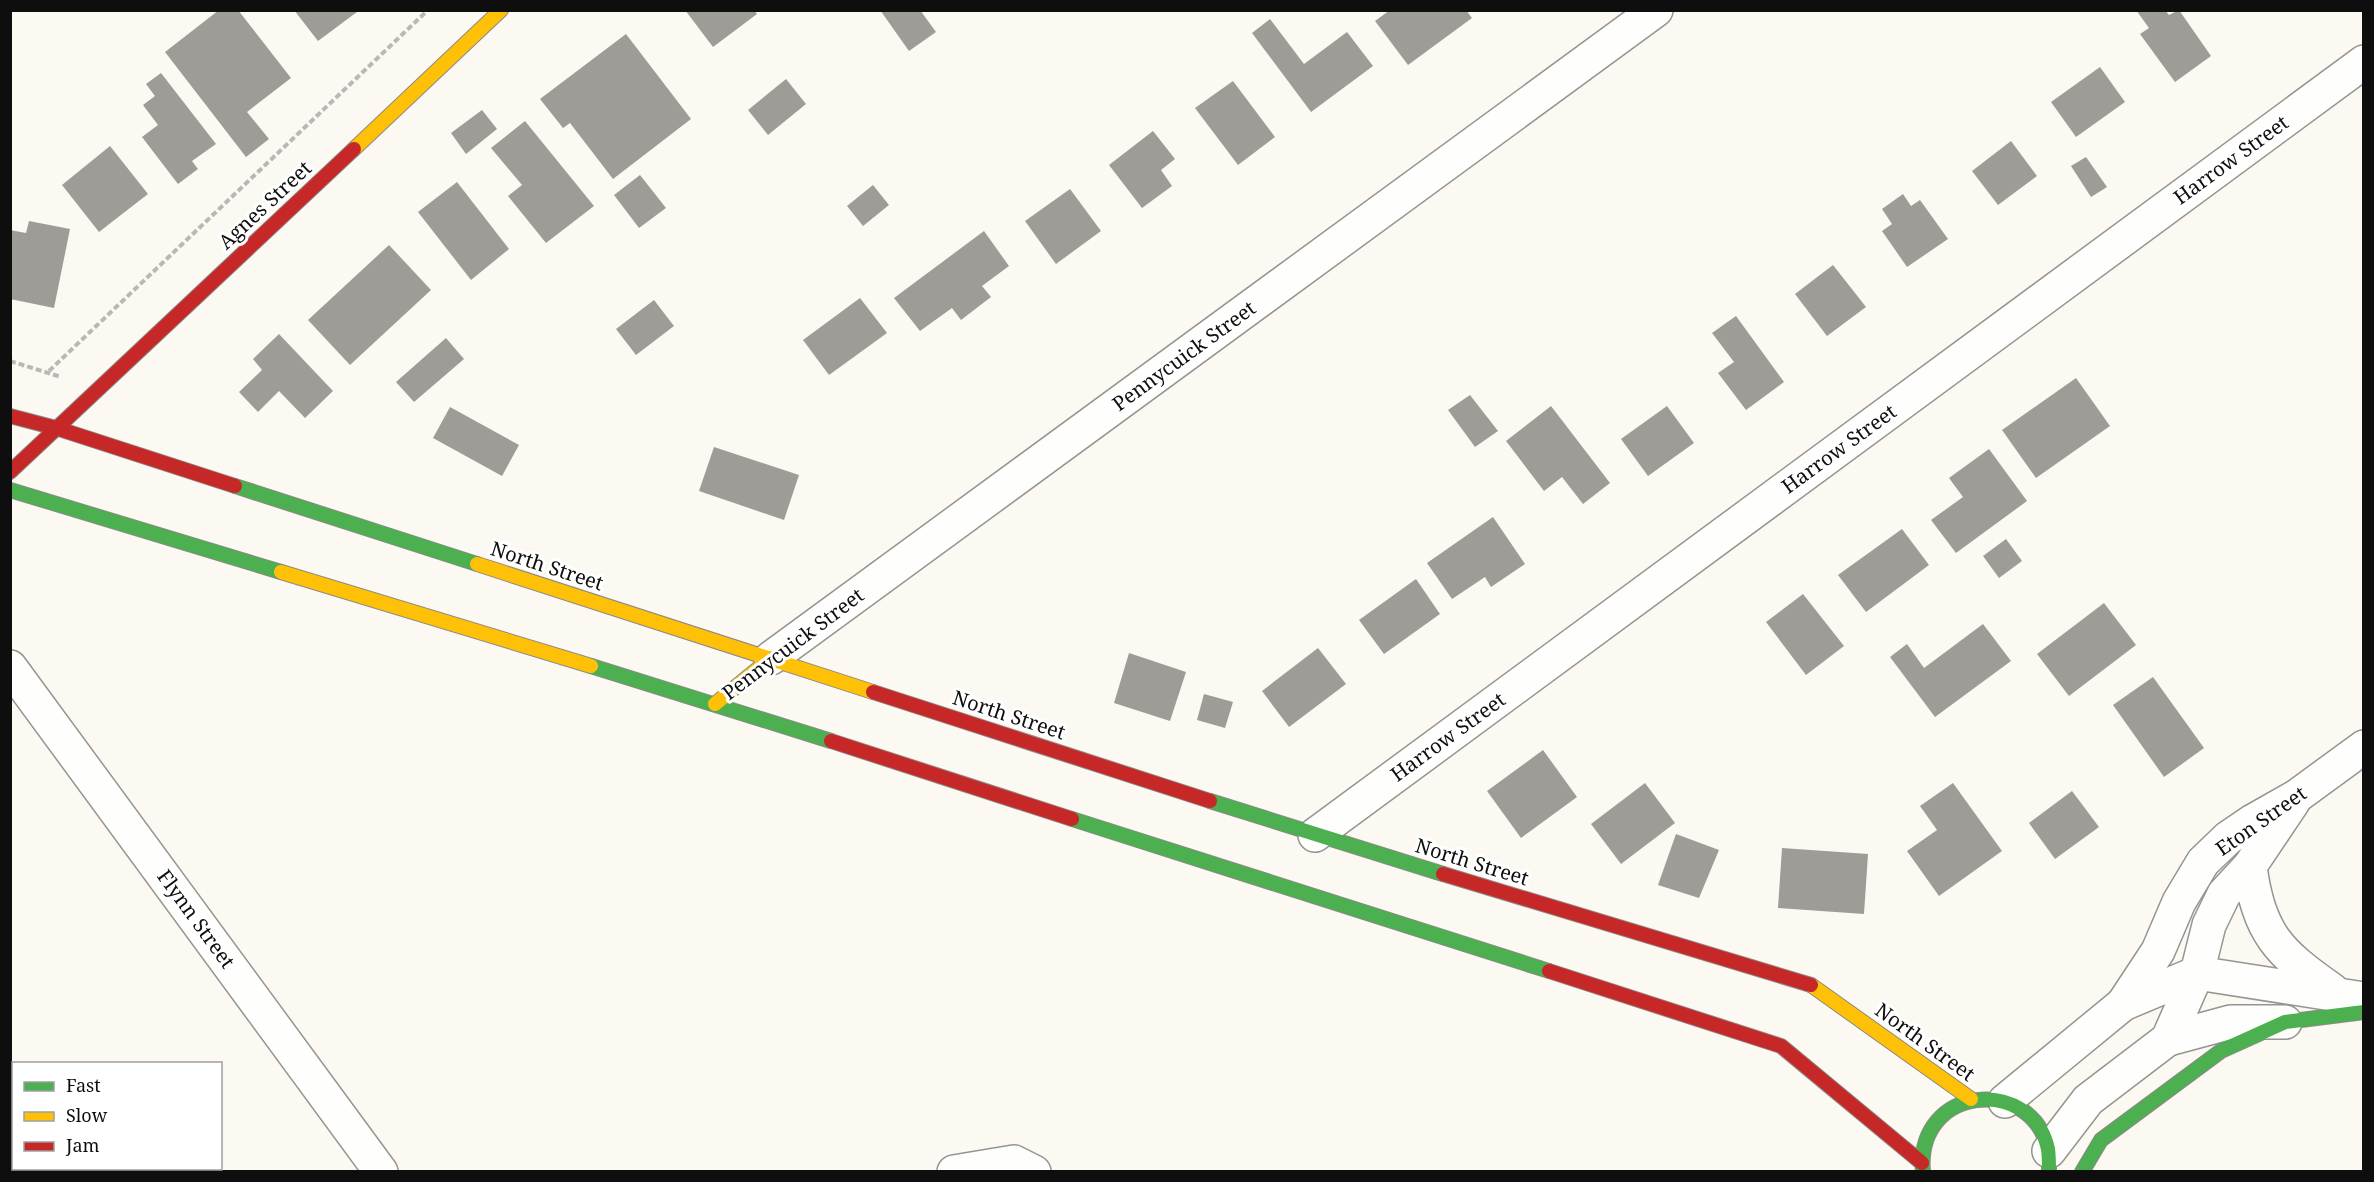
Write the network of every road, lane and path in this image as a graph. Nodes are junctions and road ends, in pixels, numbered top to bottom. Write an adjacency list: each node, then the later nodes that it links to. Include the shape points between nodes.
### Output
1 (428, 10): 6 (path)
2 (501, 10): 9 (main road, Agnes Street)
3 (1656, 10): 12 (street, Pennycuick Street)
4 (2364, 62): 17 (street, Harrow Street)
5 (10, 361): 6 (path)
6 (49, 371): 7 (path)
7 (64, 378)
8 (10, 416): 9 (main road, North Street)
9 (56, 428): 10 (main road); 12 (main road, North Street)
10 (10, 472)
11 (10, 490): 14 (main road, North Street)
12 (771, 658): 14 (main road, Pennycuick Street); 17 (main road, North Street)
13 (10, 667): 28 (street, Flynn Street)
14 (715, 704): 27 (main road, North Street, via 1781,1046)
15 (2364, 747): 16 (street, Eton Street)
16 (2297, 796): 18 (street); 21 (street, Eton Street, via 2253,820 2203,862 2179,902 2158,951)
17 (1316, 835): 24 (main road, North Street, via 1816,986)
18 (2250, 866): 19 (street, via 2224,894 2209,925); 20 (street, via 2254,900 2281,950)
19 (2197, 972): 20 (street); 21 (street); 23 (street)
20 (2355, 1001): 22 (main road)
21 (2123, 1004): 25 (street)
22 (2285, 1022): 23 (street, via 2231,1022); 31 (main road, via 2221,1050 2132,1115 2101,1140)
23 (2168, 1039): 26 (street, via 2088,1100)
24 (1971, 1099): 25 (main road, North Street); 27 (main road, North Street, via 1951,1108 1935,1123 1925,1142)
25 (2005, 1101): 26 (main road, North Street, via 2034,1120 2043,1134)
26 (2049, 1161)
27 (1922, 1167)
28 (381, 1172)
29 (954, 1172): 30 (street, via 1014,1162)
30 (1034, 1172)
31 (2082, 1172)

